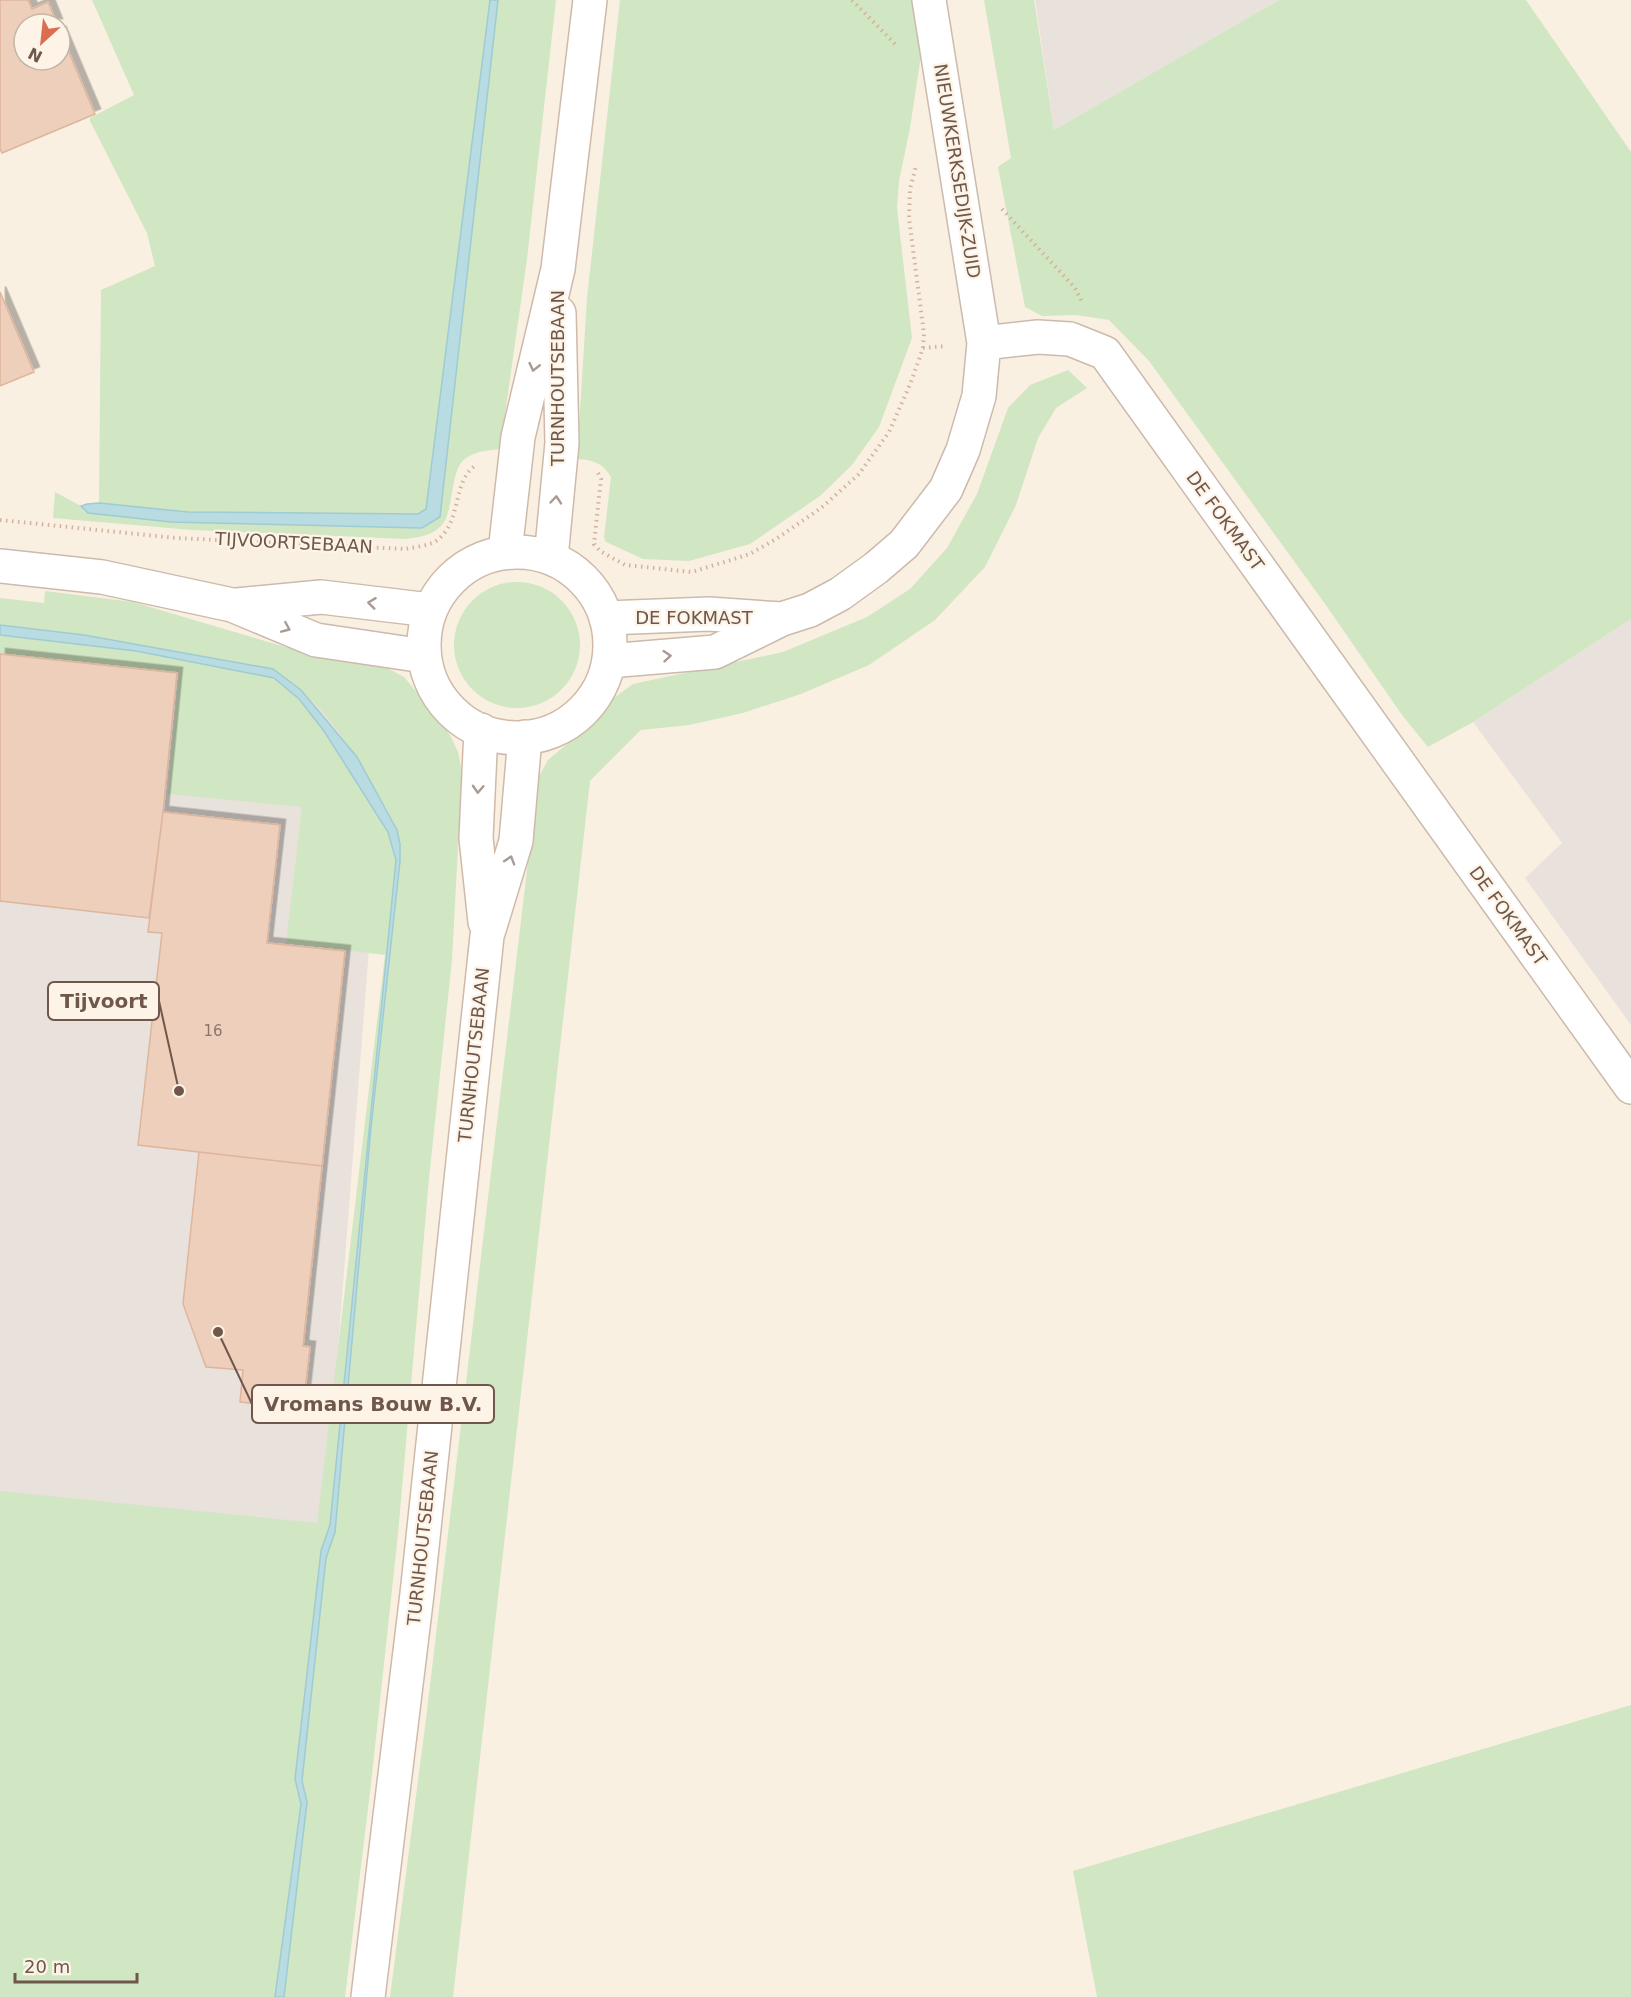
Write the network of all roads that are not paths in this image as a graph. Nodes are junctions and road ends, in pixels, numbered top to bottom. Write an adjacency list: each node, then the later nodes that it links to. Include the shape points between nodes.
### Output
1 (590, 0): 3 (main road, TURNHOUTSEBAAN)
2 (929, 0): 4 (main road, NIEUWKERKSEDIJK-ZUID)
3 (558, 269): 5 (main road, TURNHOUTSEBAAN, one-way to 5, via 518,437); 6 (main road, TURNHOUTSEBAAN, one-way to 3, via 562,443)
4 (984, 343): 11 (main road, DE FOKMAST, via 978,396 963,450 946,489 904,544 876,568 840,594); 17 (main road, DE FOKMAST, via 1038,337 1070,339 1105,353)
5 (505, 552): 6 (main road, via 529,552); 9 (main road, via 486,556 452,577)
6 (551, 558): 10 (main road, via 586,582)
7 (0, 566): 8 (main road, via 102,577)
8 (232, 605): 9 (main road, one-way to 8, via 321,597); 12 (main road, one-way to 12, via 316,640)
9 (430, 610): 12 (main road, via 423,640)
10 (606, 618): 11 (main road, DE FOKMAST, via 709,614); 13 (main road)
11 (782, 619): 13 (main road, DE FOKMAST, one-way to 11, via 716,652)
12 (424, 656): 14 (main road, via 433,684 449,709)
13 (609, 661): 15 (main road, via 593,698 580,713 545,734)
14 (481, 730): 15 (main road); 16 (main road, TURNHOUTSEBAAN, one-way to 16, via 476,838)
15 (525, 737): 16 (main road, TURNHOUTSEBAAN, one-way to 15, via 516,841)
16 (487, 936): 18 (main road, TURNHOUTSEBAAN, via 417,1594)
17 (1631, 1087)
18 (368, 1997)

